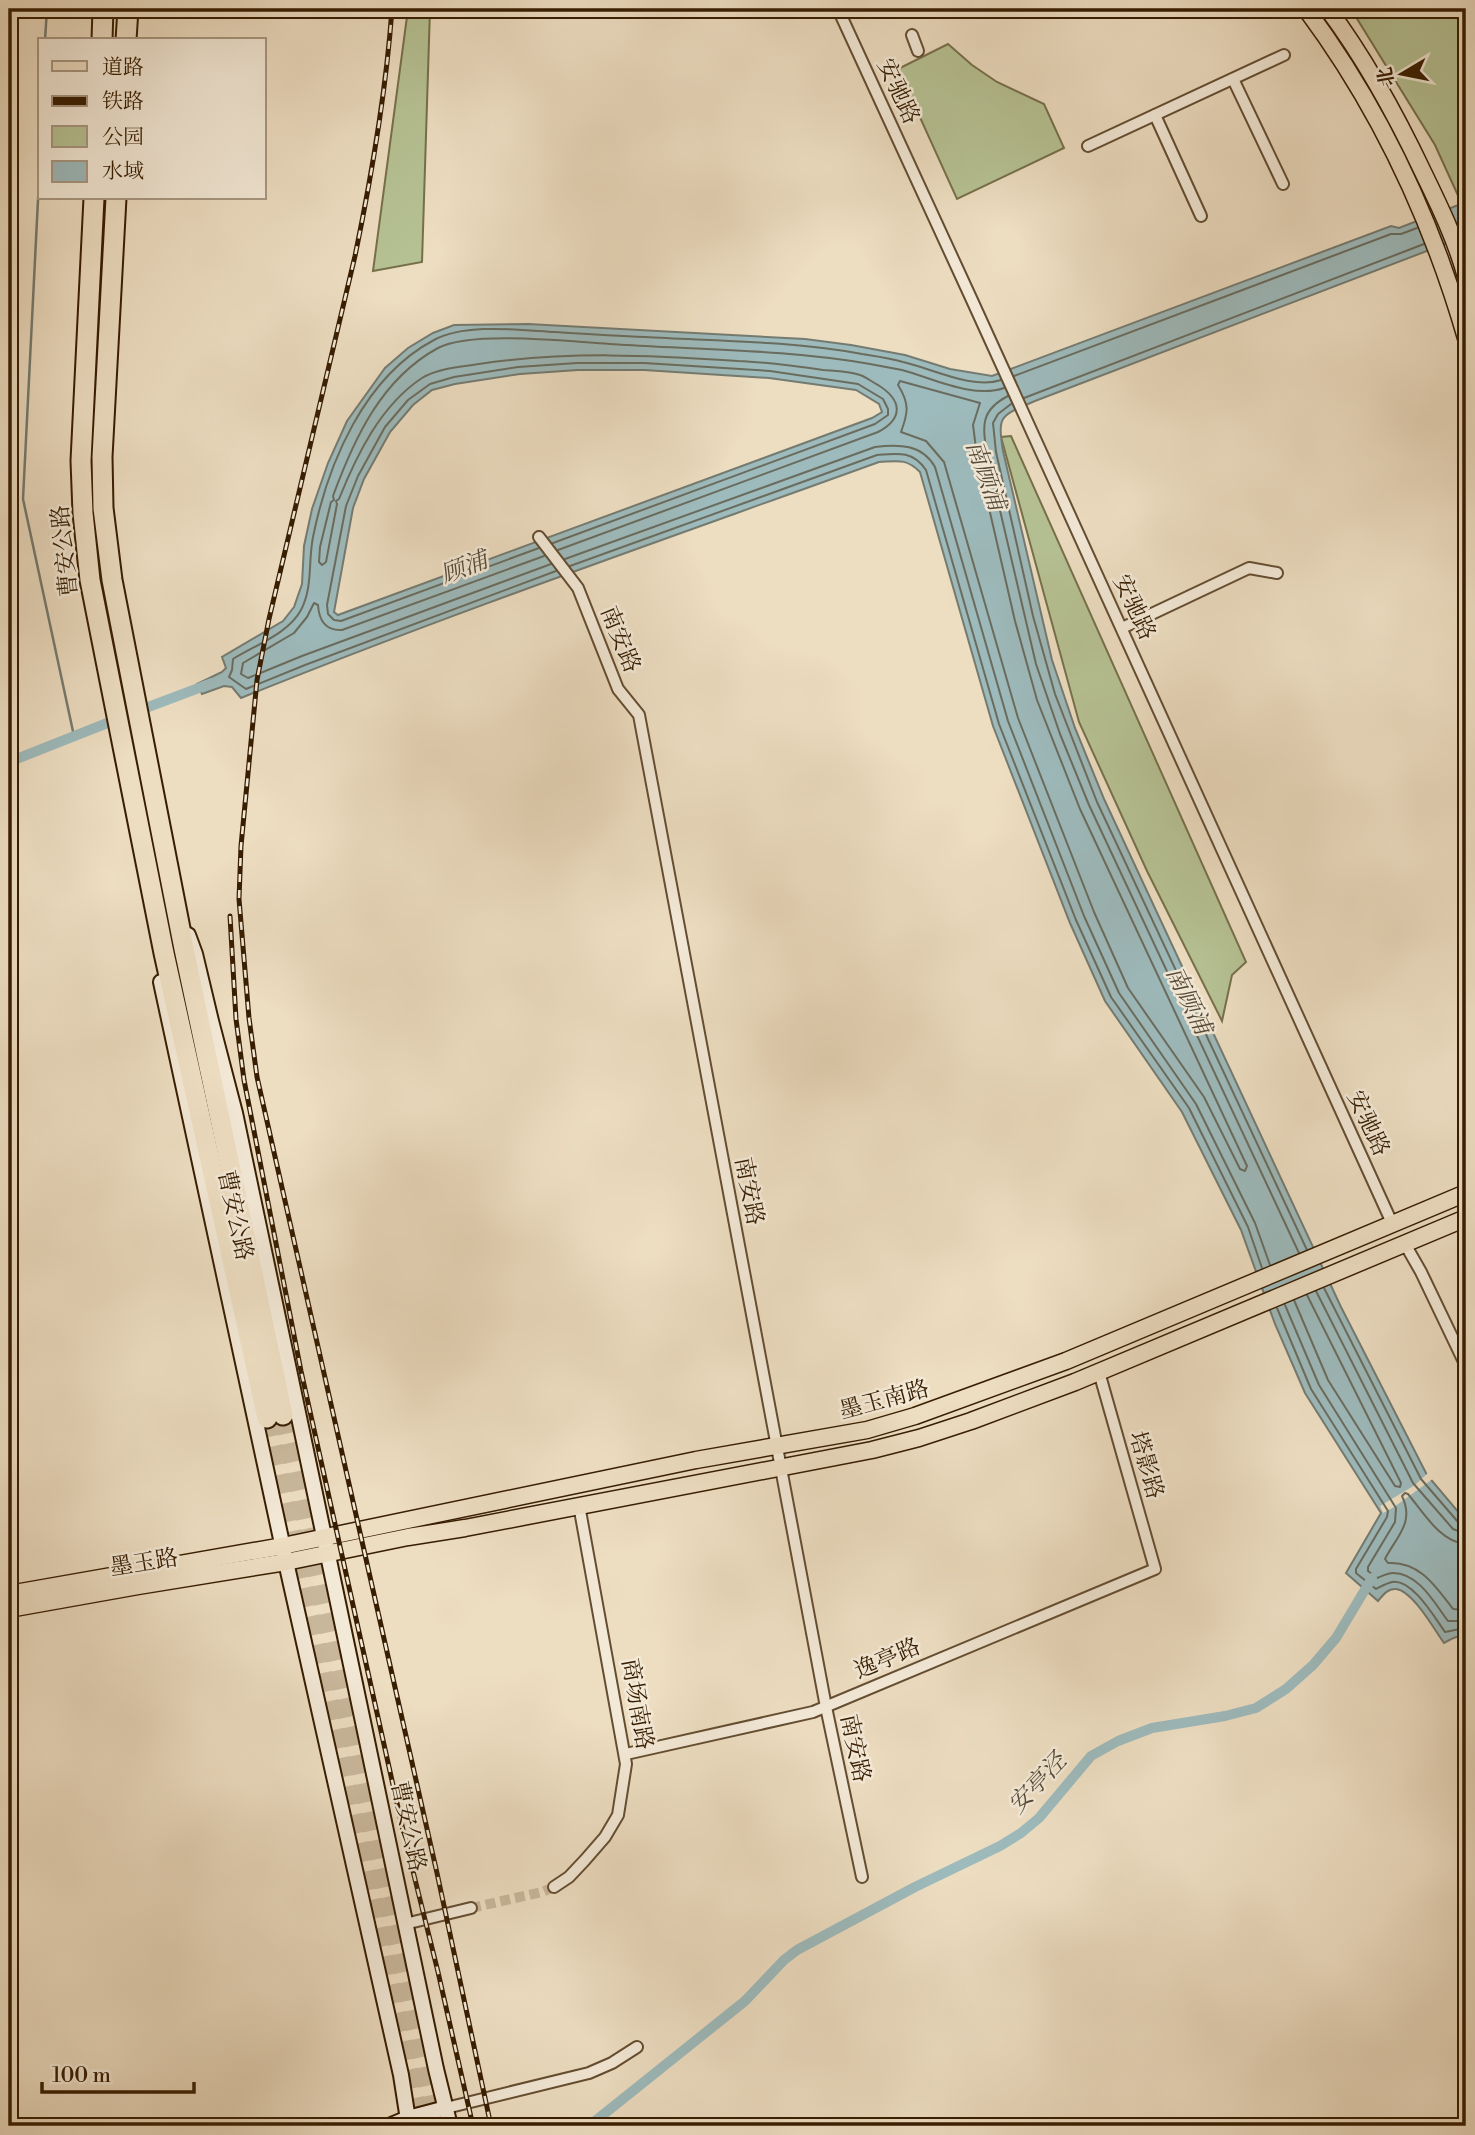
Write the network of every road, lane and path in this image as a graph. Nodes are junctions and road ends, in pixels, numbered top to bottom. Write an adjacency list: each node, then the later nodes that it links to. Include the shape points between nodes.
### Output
1 (103, 9): 7 (highway)
2 (128, 9): 8 (highway)
3 (838, 9): 22 (street, 安驰路)
4 (1306, 9): 19 (main road, via 1378,121 1437,250)
5 (1328, 9): 18 (main road, via 1367,66 1441,206)
6 (912, 35): 9 (street)
7 (102, 38)
8 (126, 38)
9 (918, 51)
10 (1284, 55): 11 (street)
11 (1233, 79): 12 (street); 14 (street)
12 (1155, 115): 13 (street); 17 (street)
13 (1088, 146)
14 (1283, 184)
15 (94, 200): 24 (highway, 曹安公路, via 83,513 90,580)
16 (116, 200): 23 (highway, 曹安公路, via 104,397 103,508 112,580)
17 (1201, 216)
18 (1466, 277)
19 (1466, 338)
20 (539, 537): 31 (street, 南安路, via 578,588 618,689 639,715)
21 (1277, 573): 22 (street, via 1249,568)
22 (1122, 628): 27 (street, 安驰路)
23 (173, 892): 24 (highway, 曹安公路, via 275,1416); 34 (main road, 曹安公路, via 195,954 235,1113)
24 (152, 894): 35 (main road, 曹安公路, via 156,959)
25 (1466, 1193): 27 (main road, 墨玉南路)
26 (1466, 1218): 28 (main road, 墨玉南路)
27 (1392, 1223): 31 (main road, 墨玉南路, via 1066,1361 928,1412 867,1430)
28 (1405, 1244): 29 (street); 30 (main road, 墨玉南路)
29 (1466, 1366)
30 (1099, 1372): 32 (main road, 墨玉南路, via 919,1438); 38 (street, 塔影路)
31 (776, 1447): 32 (street, 南安路); 34 (main road, 墨玉南路)
32 (780, 1468): 33 (main road, 墨玉南路); 41 (street, 南安路)
33 (579, 1505): 36 (main road, 墨玉南路); 42 (street, 商场南路)
34 (324, 1536): 35 (main road, 墨玉南路); 36 (main road, 曹安公路)
35 (283, 1546): 37 (main road, 曹安公路); 39 (main road, 墨玉路)
36 (328, 1553): 37 (main road, 墨玉南路); 46 (main road, 曹安公路)
37 (286, 1562): 40 (main road, 墨玉路); 49 (main road, 曹安公路)
38 (1155, 1569): 41 (street, 逸亭路)
39 (9, 1594)
40 (9, 1609)
41 (825, 1707): 42 (street, 逸亭路); 43 (street, 南安路)
42 (626, 1754): 44 (street, 商场南路, via 618,1815 586,1860)
43 (862, 1877)
44 (554, 1887)
45 (471, 1908): 46 (street)
46 (405, 1924): 48 (main road, 曹安公路)
47 (638, 2047): 48 (street, via 589,2073)
48 (446, 2108): 49 (main road); 51 (main road, 曹安公路)
49 (408, 2122): 50 (main road)
50 (389, 2126)
51 (450, 2126)

